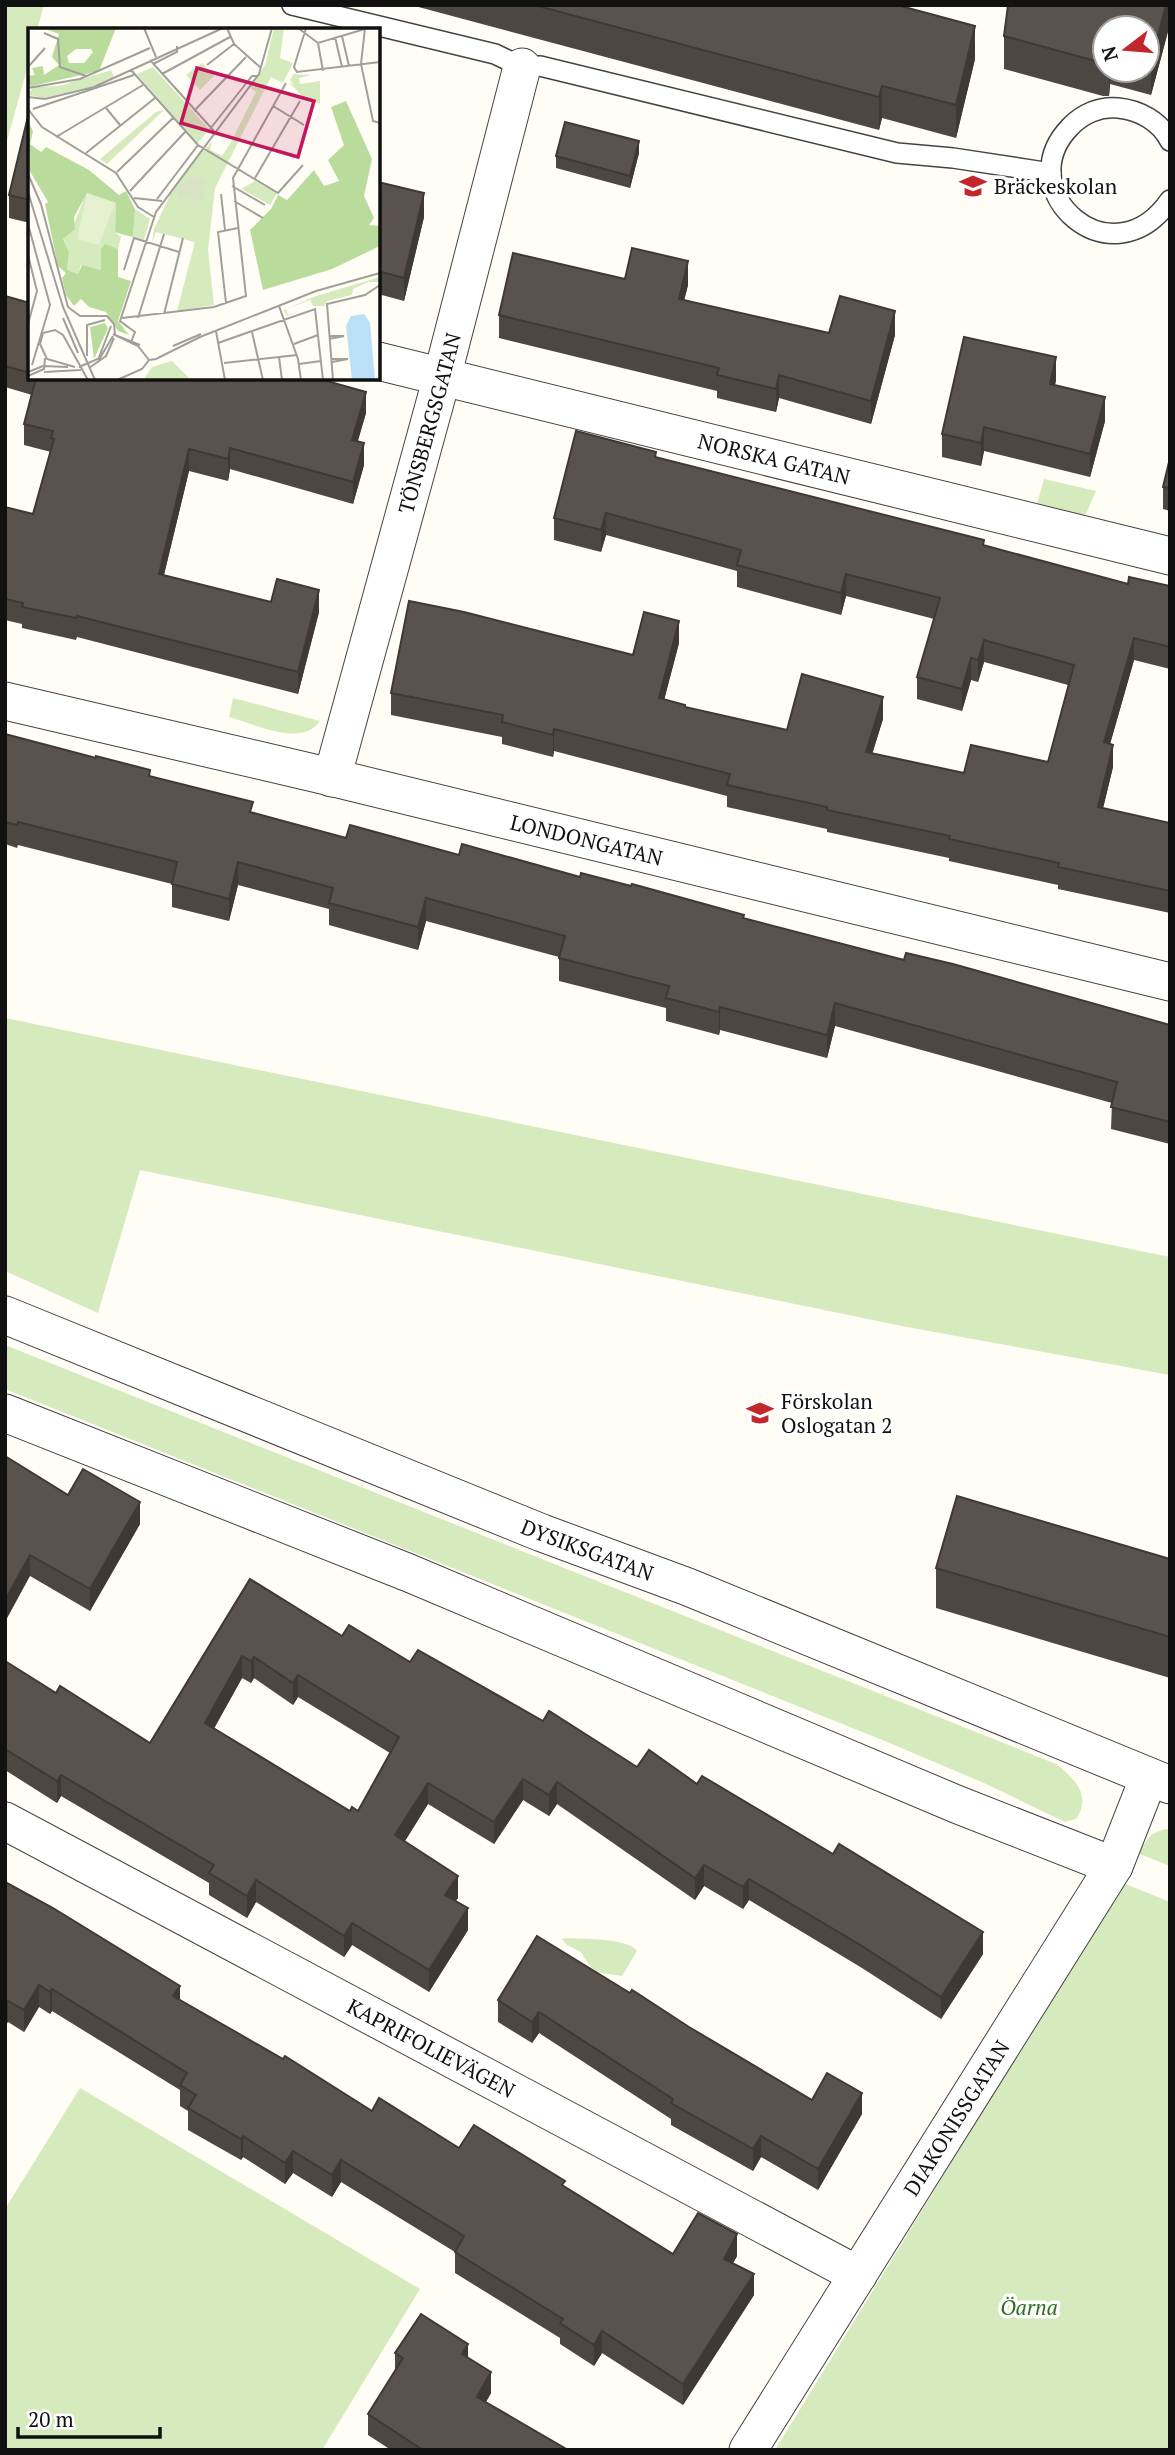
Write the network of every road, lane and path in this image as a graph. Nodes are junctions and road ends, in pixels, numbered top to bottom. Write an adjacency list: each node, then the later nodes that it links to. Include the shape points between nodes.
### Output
1 (292, 5): 2 (lane, via 495,54)
2 (522, 67): 4 (lane, via 540,66 897,153); 7 (street, TÖNSBERGSGATAN)
3 (1170, 141): 4 (lane, via 1153,120 1134,111 1095,110 1077,119 1063,134)
4 (1051, 173): 5 (lane, via 1055,194 1066,212 1102,233 1143,227)
5 (1170, 200)
6 (380, 362): 7 (street, NORSKA GATAN)
7 (442, 377): 8 (street, NORSKA GATAN); 10 (street, TÖNSBERGSGATAN)
8 (1170, 556)
9 (5, 701): 10 (street, LONDONGATAN)
10 (332, 778): 11 (street, LONDONGATAN)
11 (1170, 982)
12 (5, 1315): 14 (street, DYSIKSGATAN, via 542,1533 688,1587)
13 (5, 1413): 16 (street, via 409,1573)
14 (1159, 1781): 16 (street, DIAKONISSGATAN)
15 (5, 1821): 17 (street, KAPRIFOLIEVÄGEN)
16 (1114, 1866): 17 (street, DIAKONISSGATAN)
17 (858, 2275): 18 (street, DIAKONISSGATAN)
18 (748, 2450)

